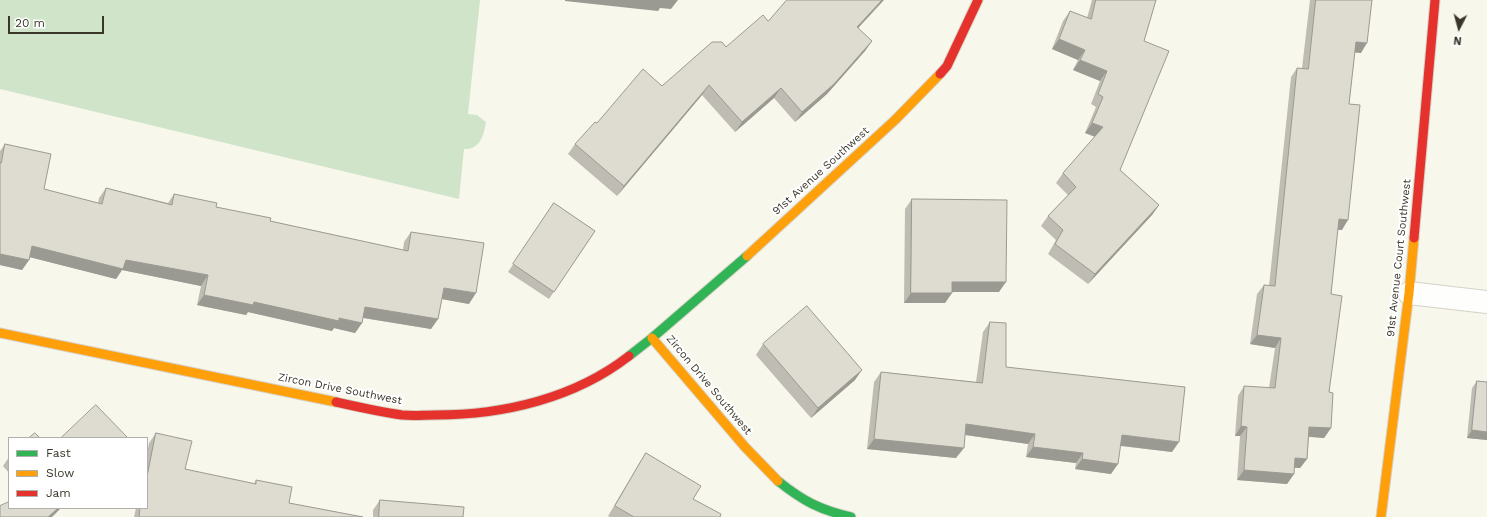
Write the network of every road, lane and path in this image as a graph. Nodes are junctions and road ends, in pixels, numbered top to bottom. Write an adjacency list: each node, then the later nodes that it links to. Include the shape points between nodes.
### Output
1 (978, 0): 6 (street, 91st Avenue Southwest, via 947,66 895,120 742,260)
2 (1435, 0): 3 (street, 91st Avenue Court Southwest)
3 (1409, 293): 4 (street); 8 (street, 91st Avenue Court Southwest)
4 (1487, 302)
5 (0, 333): 6 (street, Zircon Drive Southwest, via 369,409 410,415 457,415 527,405 588,383 616,367)
6 (652, 338): 7 (street, Zircon Drive Southwest, via 764,469 796,495 820,508)
7 (851, 517)
8 (1381, 517)

